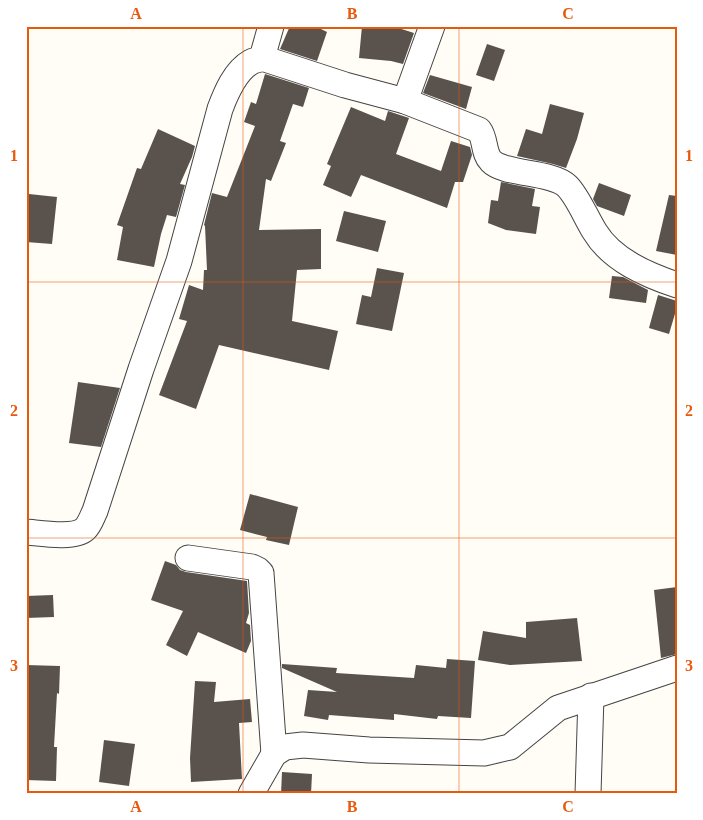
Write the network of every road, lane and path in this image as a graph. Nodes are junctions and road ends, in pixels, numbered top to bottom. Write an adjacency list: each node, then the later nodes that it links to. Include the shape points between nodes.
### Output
1 (271, 26): 3 (street)
2 (432, 26): 4 (street)
3 (262, 58): 4 (street); 6 (street, via 250,62 242,71 228,90 220,109 179,261 89,524 75,534)
4 (405, 101): 5 (street, via 478,130 484,139 488,157 498,166 561,182 572,192 603,245 638,268)
5 (677, 285)
6 (26, 532)
7 (188, 558): 10 (street, via 252,567 261,573)
8 (677, 668): 9 (street)
9 (591, 696): 10 (street, via 558,708 518,742 494,752 369,750 303,745 286,747); 12 (street)
10 (274, 754): 11 (street)
11 (251, 794)
12 (588, 794)

